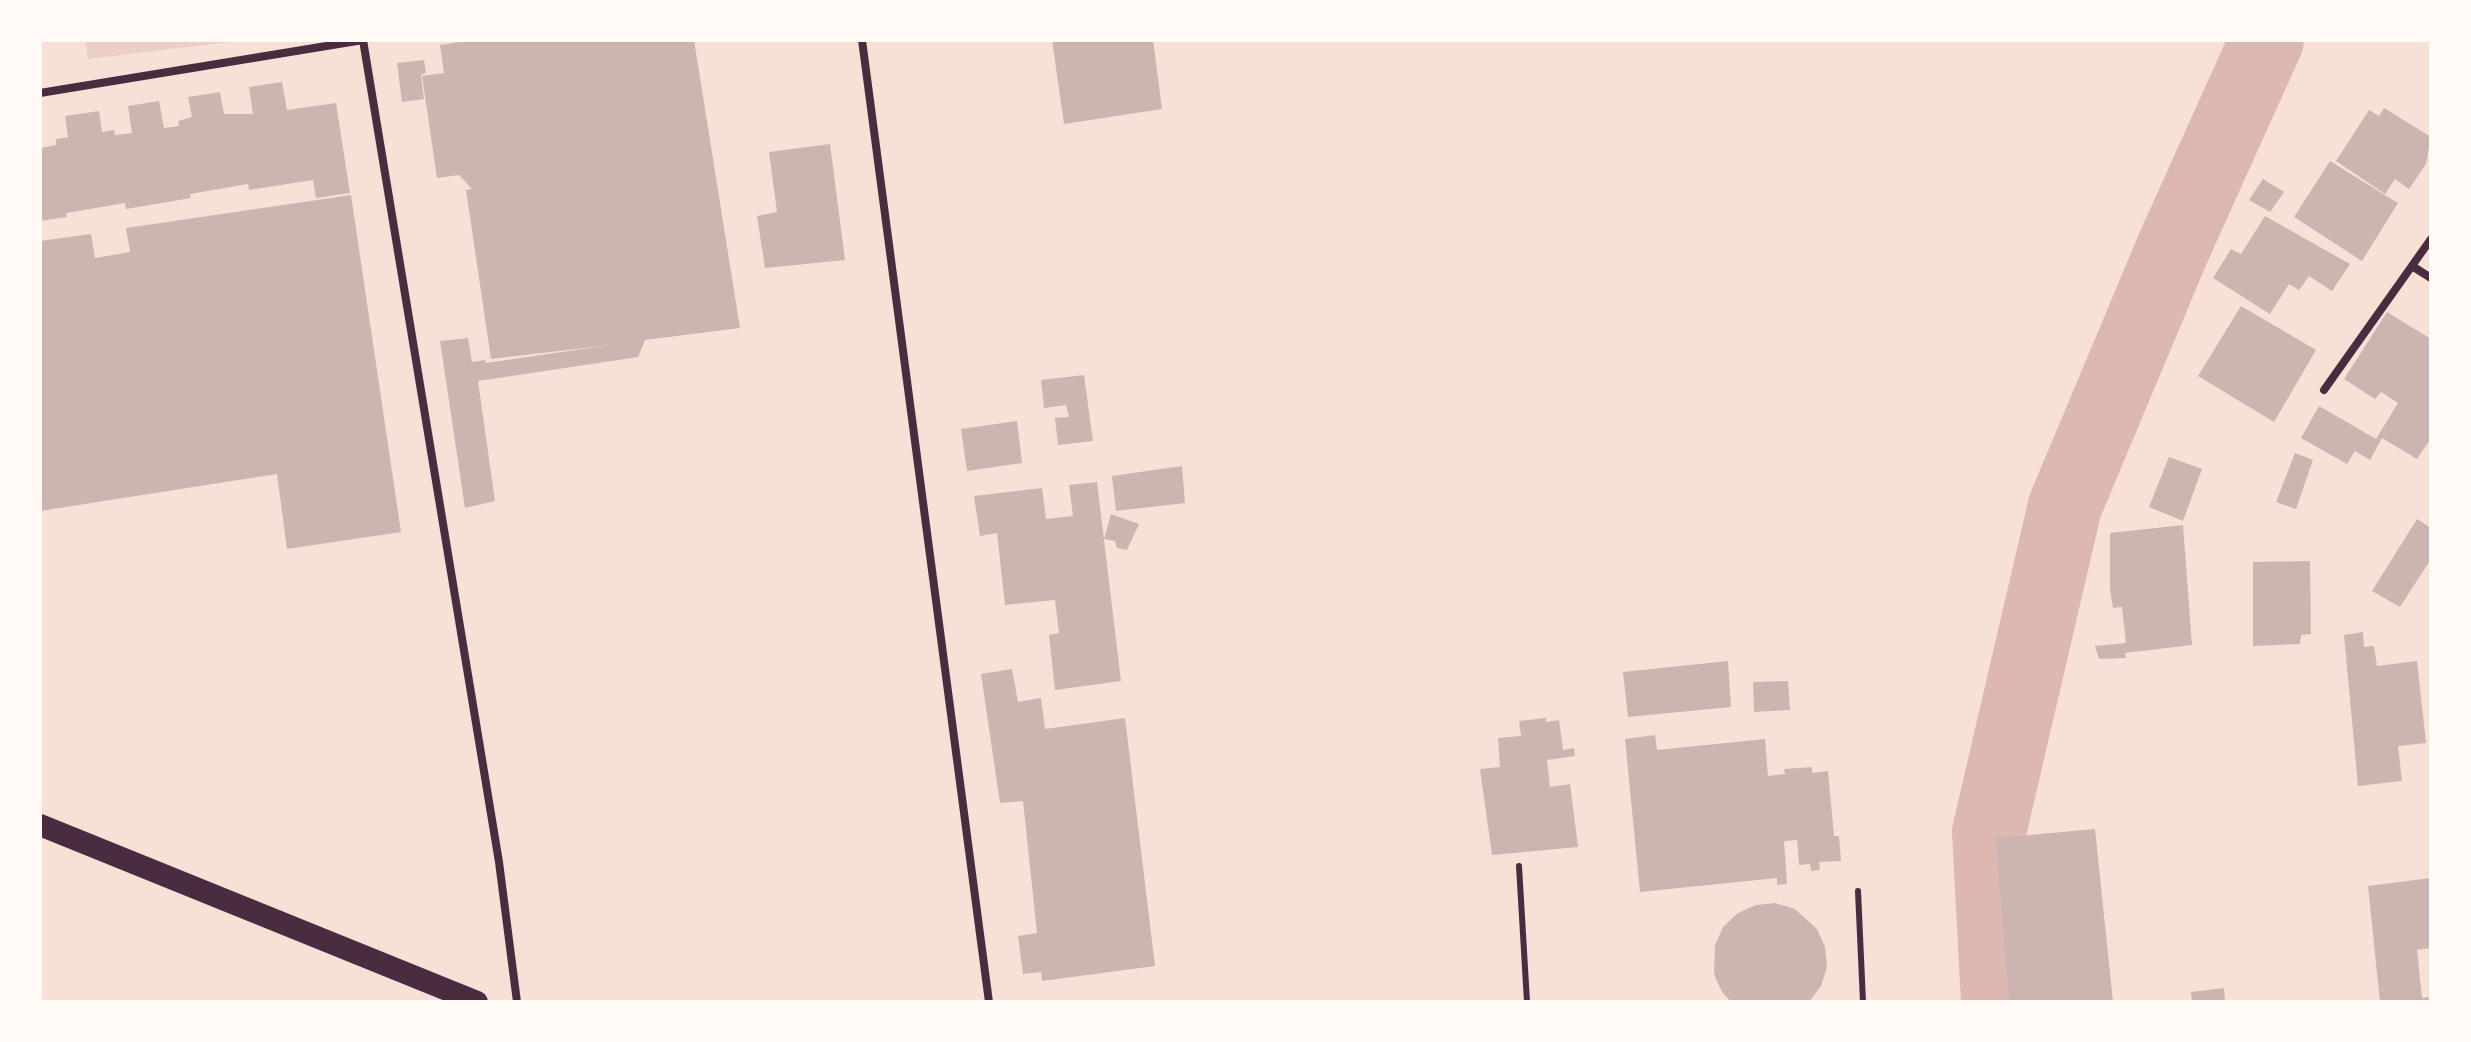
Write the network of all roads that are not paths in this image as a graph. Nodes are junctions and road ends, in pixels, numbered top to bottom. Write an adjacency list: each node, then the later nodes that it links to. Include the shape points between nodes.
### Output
1 (363, 40): 3 (street); 12 (street)
2 (862, 40): 13 (street)
3 (40, 93)
4 (2431, 239): 5 (street)
5 (2412, 266): 6 (street); 7 (street)
6 (2431, 278)
7 (2324, 390)
8 (40, 825): 11 (highway)
9 (1519, 866): 14 (lane)
10 (1858, 891): 15 (lane)
11 (477, 1002)
12 (517, 1002)
13 (989, 1002)
14 (1527, 1002)
15 (1863, 1002)

